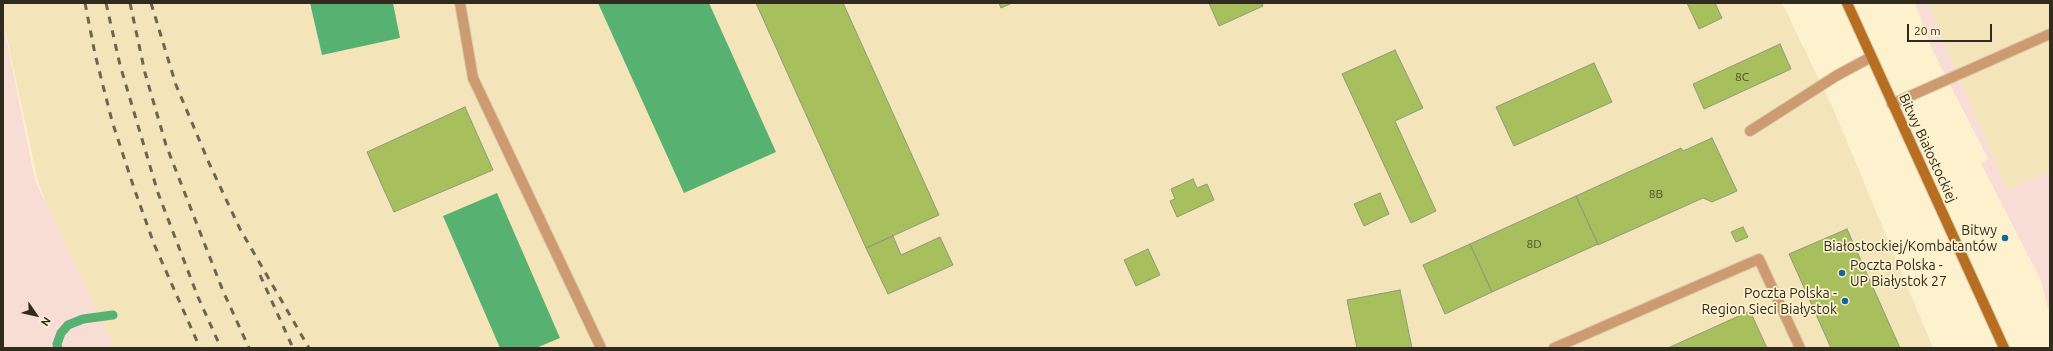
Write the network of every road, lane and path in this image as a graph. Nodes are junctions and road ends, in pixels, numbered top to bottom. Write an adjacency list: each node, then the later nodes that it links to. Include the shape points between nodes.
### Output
1 (460, 3): 7 (lane, via 473,78)
2 (1847, 3): 4 (street, Bitwy Białostockiej)
3 (2050, 34): 5 (lane)
4 (1871, 57): 5 (street, Bitwy Białostockiej); 6 (lane, via 1836,76)
5 (1892, 104): 10 (street, Bitwy Białostockiej)
6 (1750, 131)
7 (601, 348)
8 (1554, 348): 9 (lane, via 1759,259)
9 (1800, 348)
10 (2004, 348)

